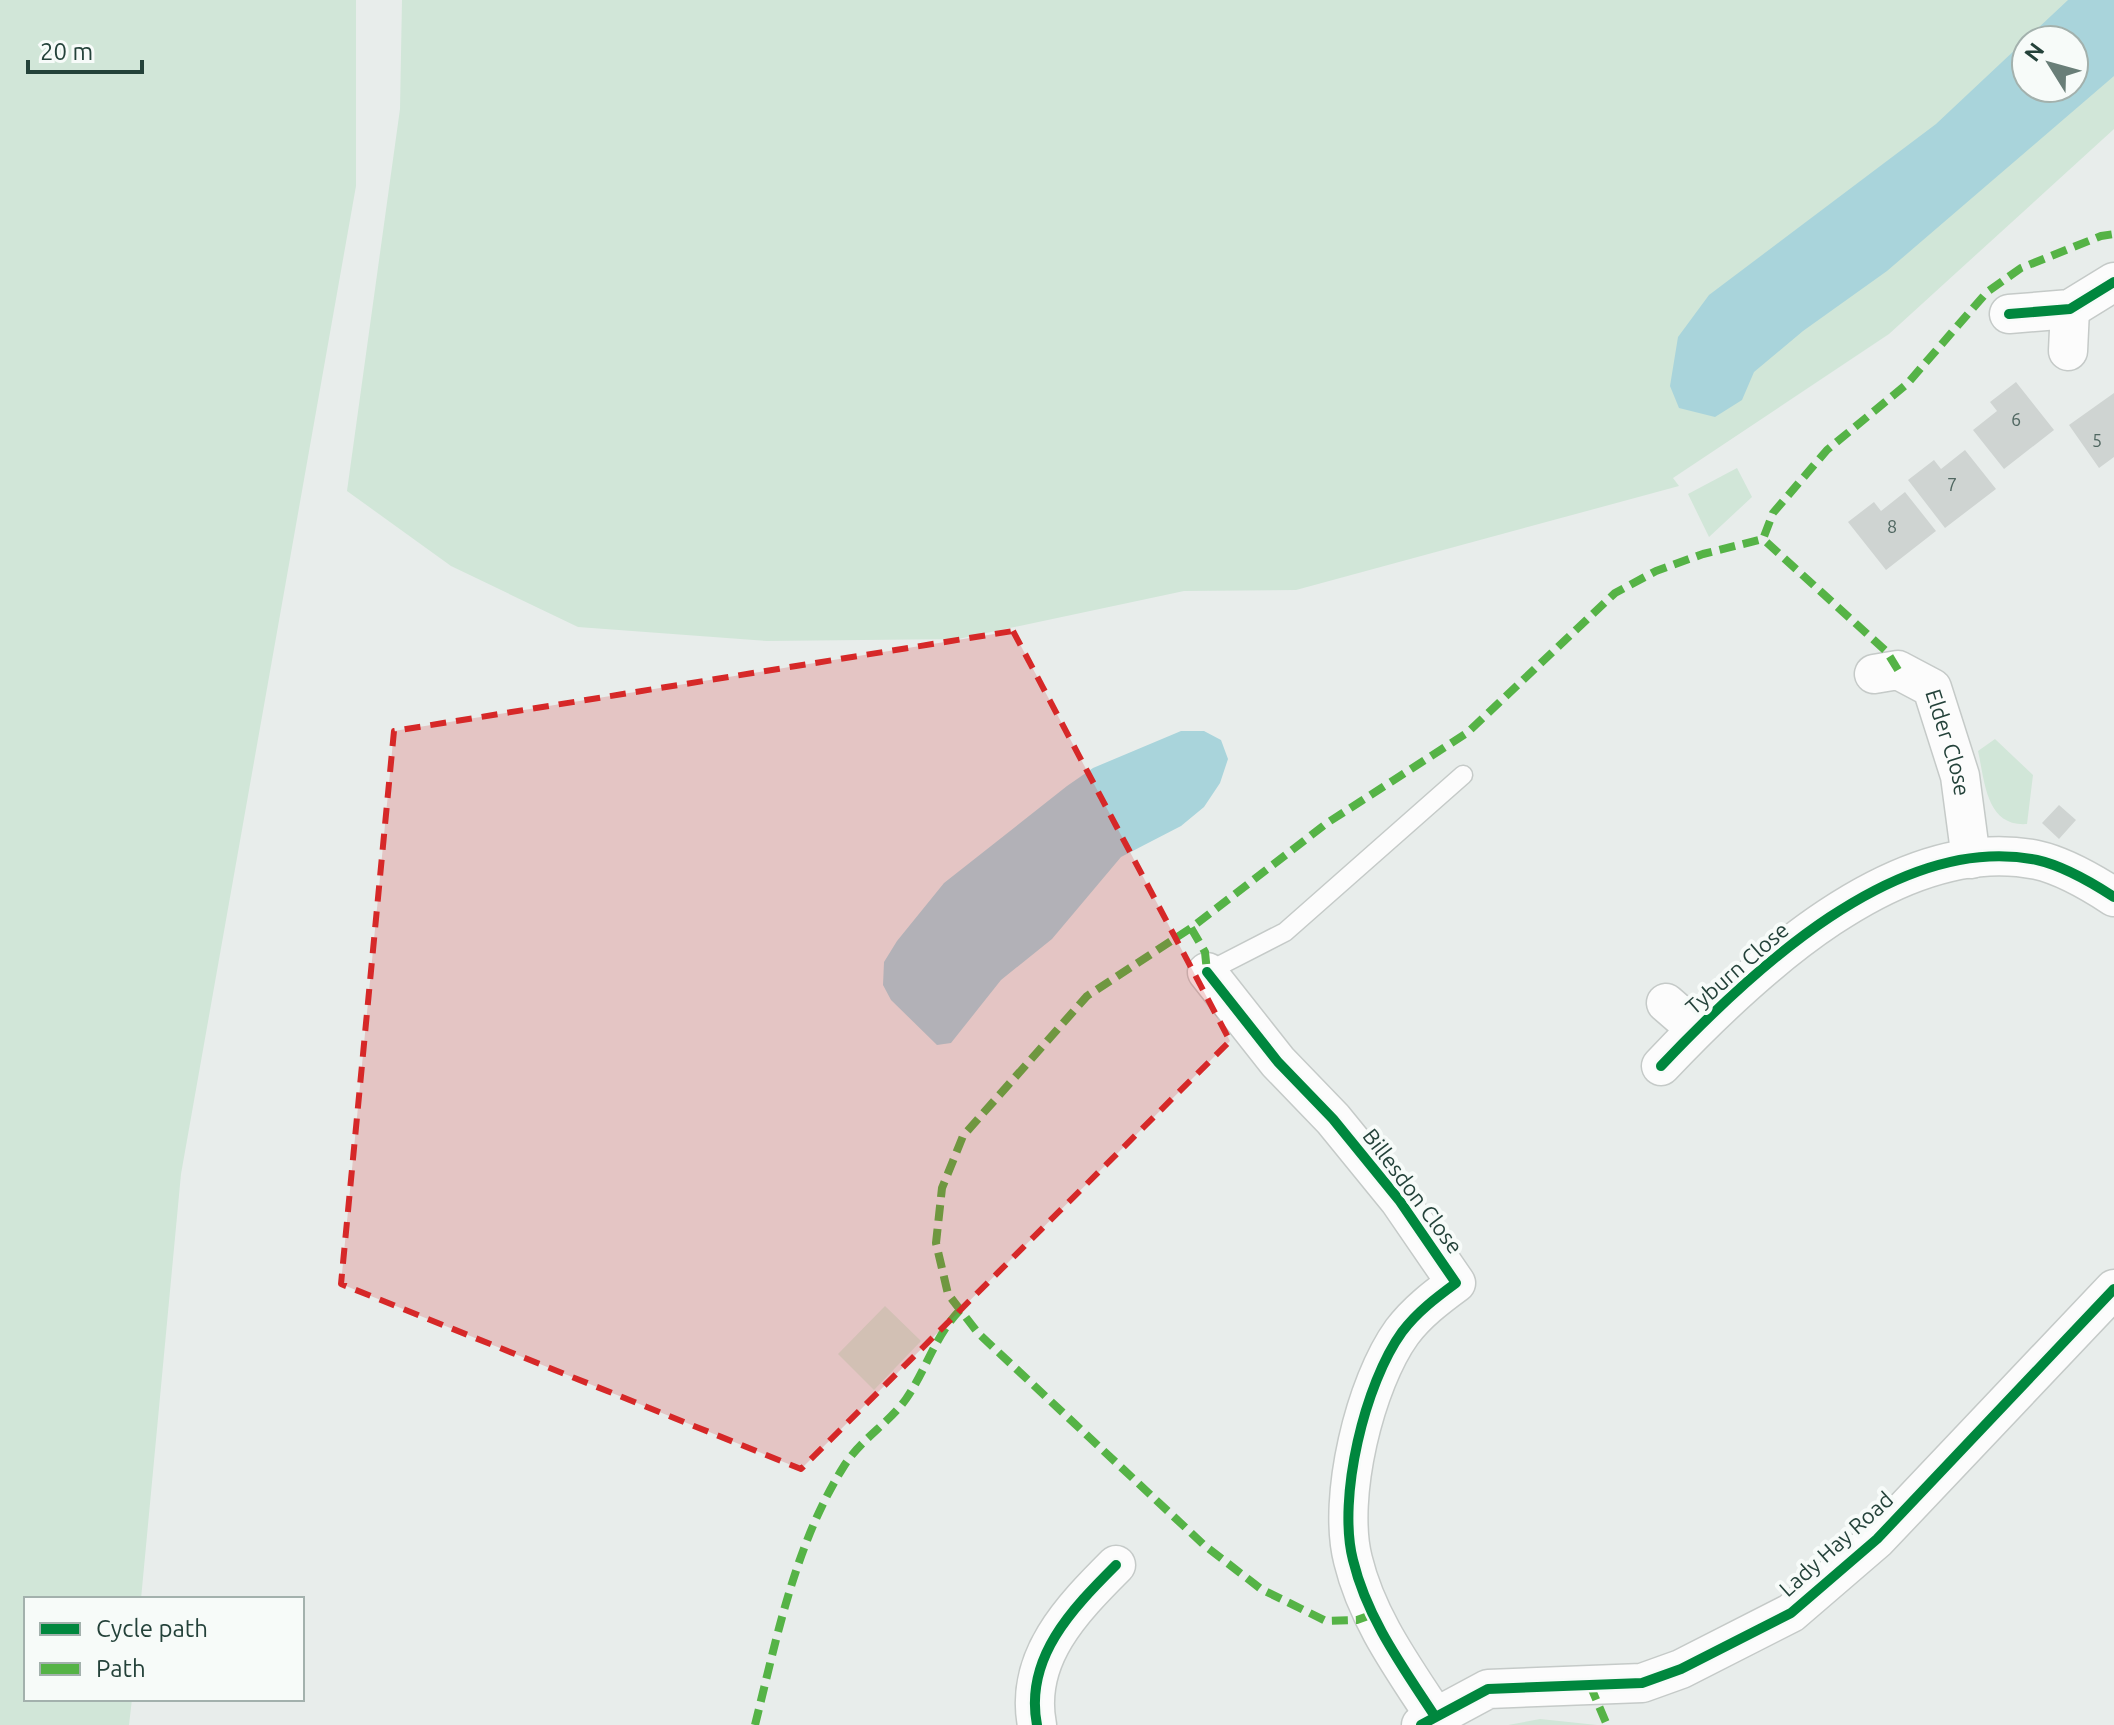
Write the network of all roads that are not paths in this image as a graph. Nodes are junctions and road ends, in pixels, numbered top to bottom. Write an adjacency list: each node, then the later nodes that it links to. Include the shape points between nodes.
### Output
1 (2114, 282): 2 (street)
2 (2070, 309): 3 (street); 4 (street)
3 (2009, 314)
4 (2068, 351)
5 (1874, 674): 7 (street, Elder Close, via 1898,670 1932,688 1960,776)
6 (1463, 775): 9 (lane, via 1285,932)
7 (1971, 859): 8 (street, Tyburn Close, via 2038,860); 11 (street, Tyburn Close, via 1921,868 1858,900 1798,941)
8 (2114, 897)
9 (1207, 972): 15 (street, Billesdon Close, via 1399,1200 1456,1283 1403,1331 1383,1362 1360,1440 1348,1509 1352,1558 1371,1615)
10 (1666, 1003): 11 (street, Tyburn Close)
11 (1696, 1029): 12 (street, Tyburn Close)
12 (1661, 1066)
13 (2114, 1289): 15 (street, Lady Hay Road, via 1877,1539 1791,1613 1642,1683 1488,1689)
14 (1116, 1565): 16 (street, via 1075,1607 1049,1644 1036,1678)
15 (1428, 1720)
16 (1037, 1725)

